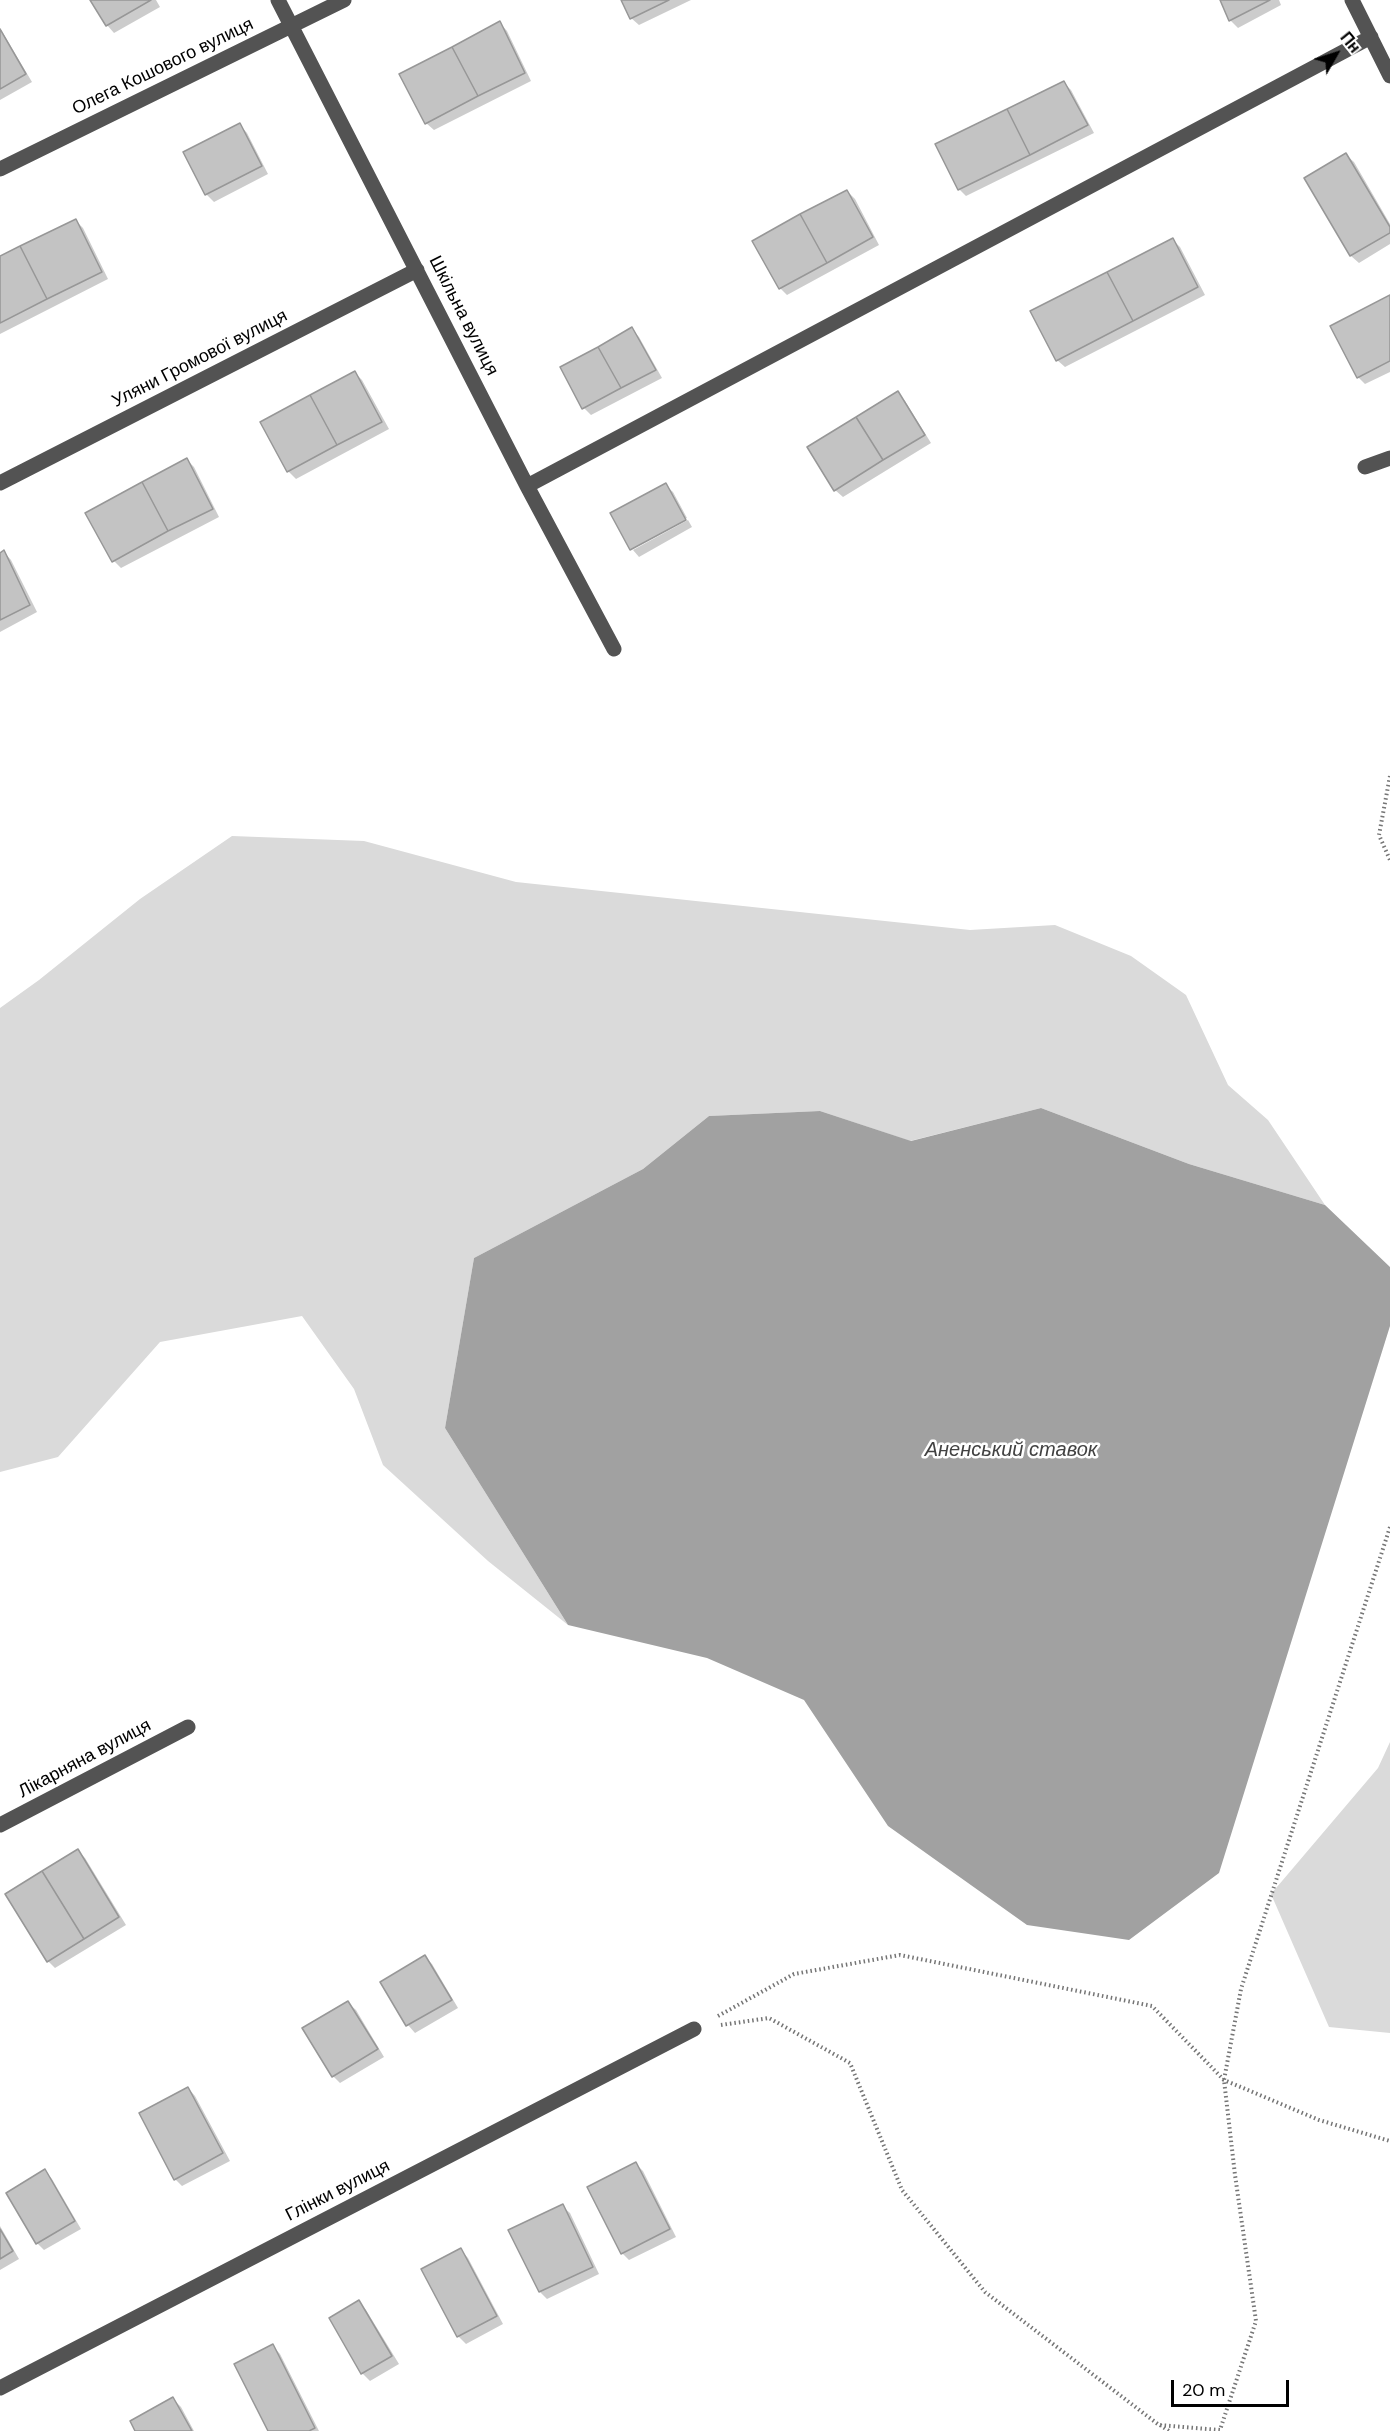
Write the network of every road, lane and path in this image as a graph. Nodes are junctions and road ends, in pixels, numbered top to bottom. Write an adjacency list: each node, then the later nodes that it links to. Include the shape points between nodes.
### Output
1 (278, 0): 4 (street, Шкільна вулиця)
2 (344, 0): 4 (street, Олега Кошового вулиця)
3 (1352, 0): 5 (street)
4 (292, 26): 7 (street, Олега Кошового вулиця); 8 (street, Шкільна вулиця)
5 (1371, 37): 6 (street); 12 (street)
6 (1390, 76)
7 (0, 169)
8 (417, 270): 11 (street, Уляни Громової вулиця); 12 (street, Шкільна вулиця)
9 (1390, 458): 10 (street)
10 (1365, 467)
11 (0, 483)
12 (527, 486): 13 (street, Шкільна вулиця)
13 (614, 649)
14 (1390, 776): 15 (path, via 1379,835)
15 (1390, 860)
16 (1390, 1527): 20 (path, via 1241,1989)
17 (188, 1727): 18 (street, Лікарняна вулиця)
18 (0, 1825)
19 (694, 2029): 20 (path, via 794,1974 900,1955 1152,2006); 22 (street, Глінки вулиця); 23 (path, via 769,2019 850,2063 902,2190 985,2292)
20 (1224, 2080): 21 (path, via 1319,2120); 23 (path, via 1256,2321 1220,2430)
21 (1390, 2141)
22 (0, 2388)
23 (1159, 2424): 24 (path)
24 (1169, 2431)

